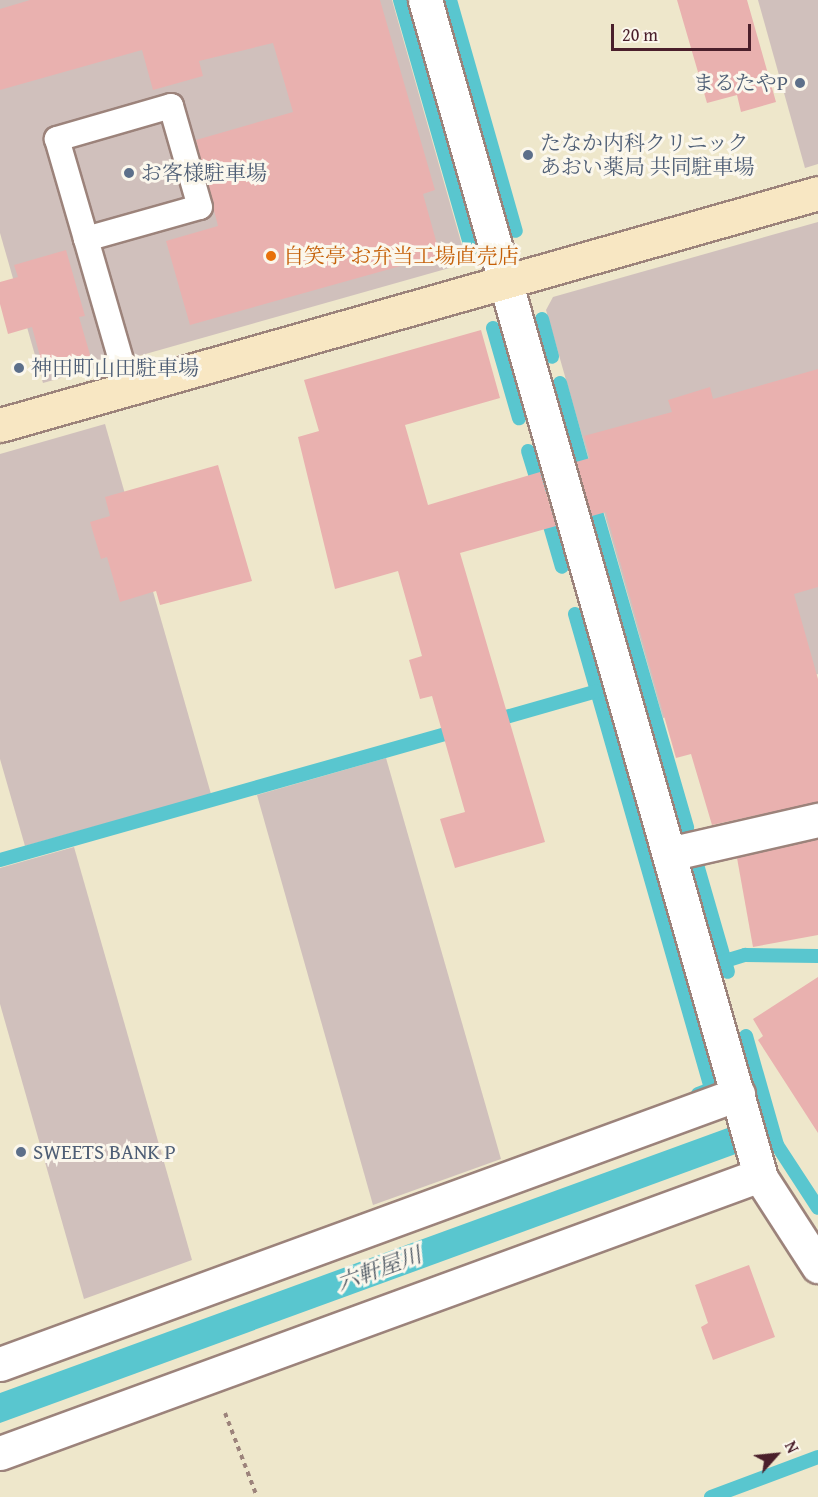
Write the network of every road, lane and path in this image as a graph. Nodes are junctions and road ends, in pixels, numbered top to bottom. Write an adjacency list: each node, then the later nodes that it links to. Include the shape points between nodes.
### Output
1 (425, 0): 4 (street)
2 (818, 193): 4 (street)
3 (86, 239): 3 (lane, via 57,139 171,106 200,207); 5 (lane)
4 (506, 282): 5 (street); 8 (street)
5 (129, 388): 6 (street)
6 (0, 425)
7 (818, 820): 8 (street)
8 (669, 854): 9 (street)
9 (739, 1100): 10 (street); 12 (street)
10 (759, 1170): 11 (street); 13 (street)
11 (818, 1266)
12 (0, 1364)
13 (211, 1375): 14 (street); 15 (path)
14 (0, 1452)
15 (256, 1497)

